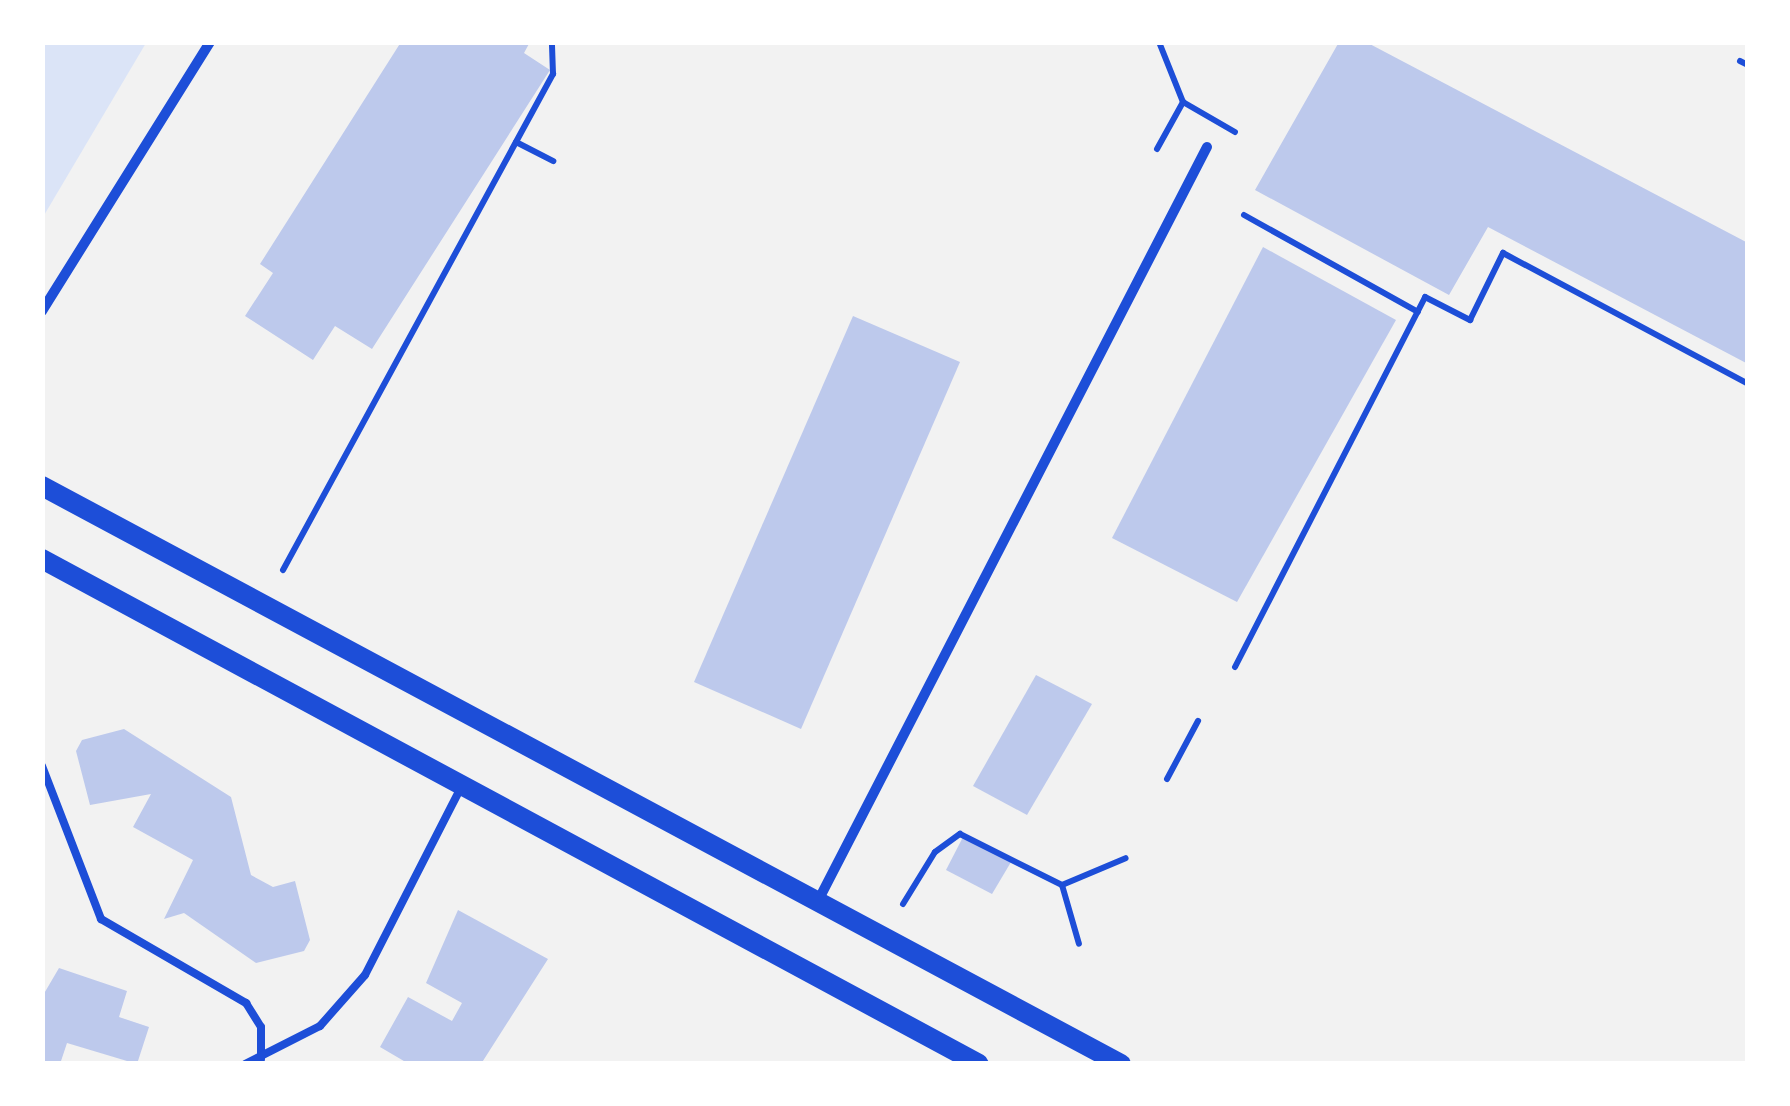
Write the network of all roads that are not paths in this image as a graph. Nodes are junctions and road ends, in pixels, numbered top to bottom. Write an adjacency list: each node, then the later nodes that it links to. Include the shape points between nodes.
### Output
1 (210, 42): 3 (street)
2 (1207, 147): 8 (street)
3 (42, 311)
4 (42, 486): 8 (main road)
5 (42, 560): 7 (main road)
6 (42, 766): 9 (lane, via 101,919 246,1003 261,1027)
7 (464, 783): 9 (lane, via 365,975 320,1026); 11 (main road)
8 (820, 897): 12 (main road)
9 (261, 1059): 10 (lane)
10 (245, 1064)
11 (979, 1064)
12 (1121, 1064)

